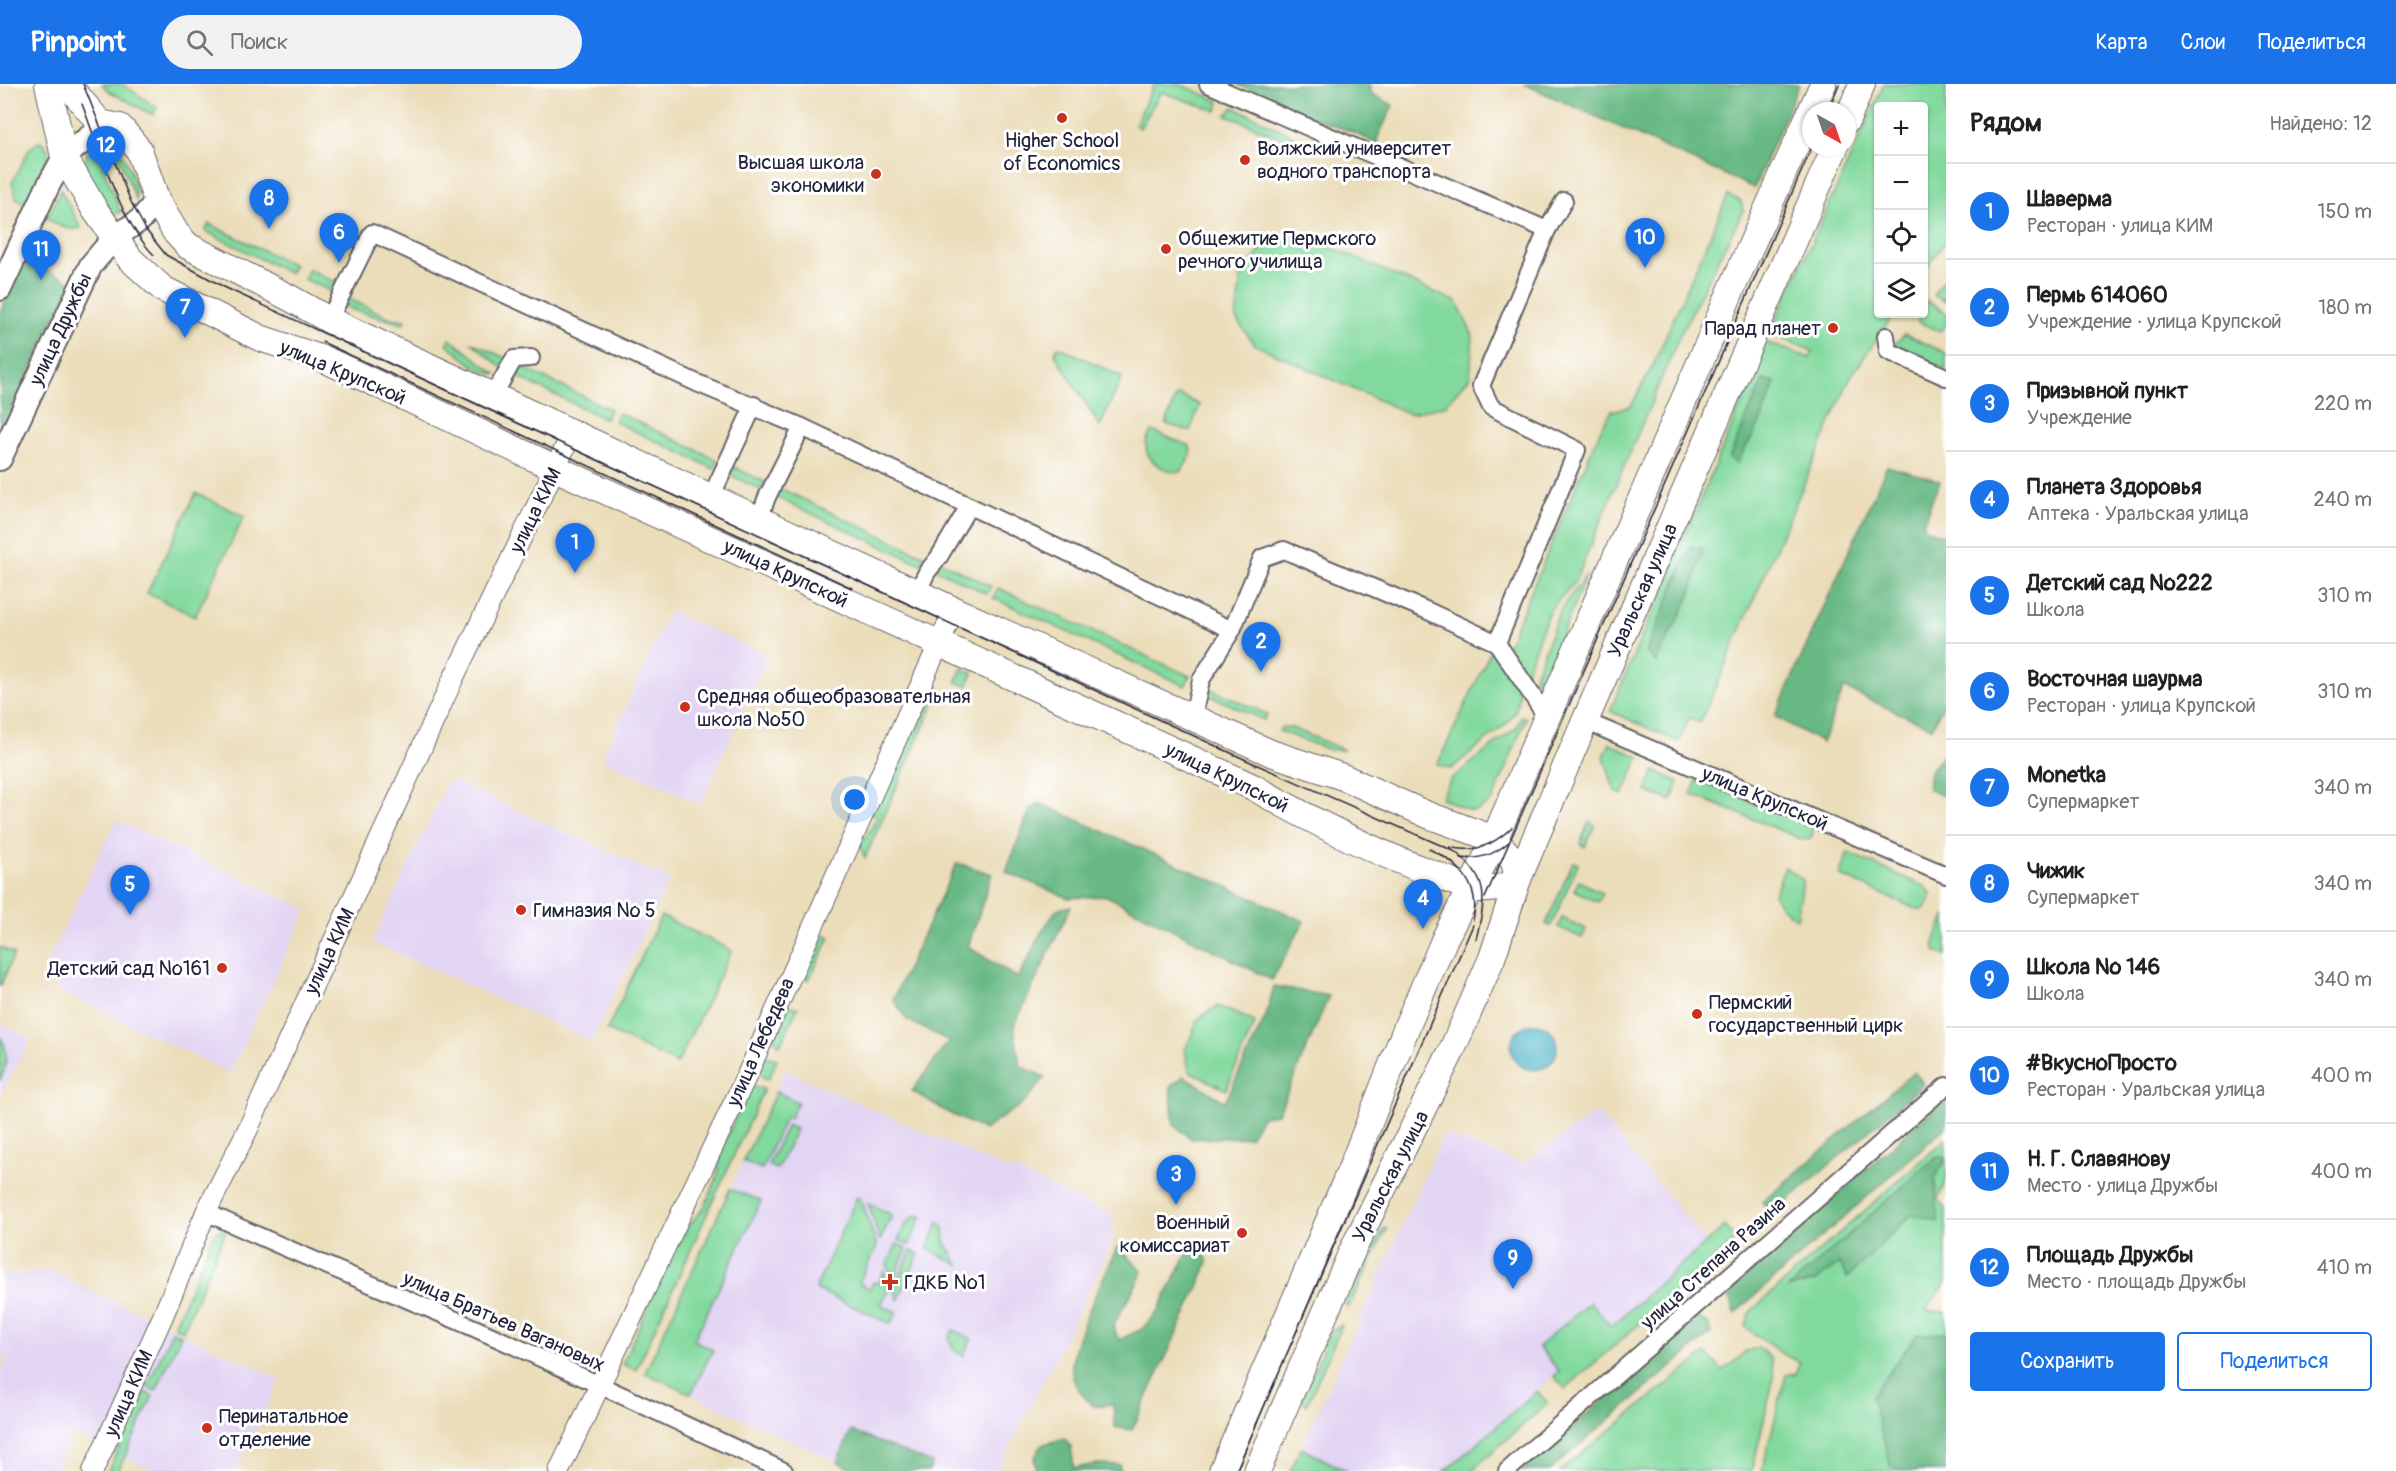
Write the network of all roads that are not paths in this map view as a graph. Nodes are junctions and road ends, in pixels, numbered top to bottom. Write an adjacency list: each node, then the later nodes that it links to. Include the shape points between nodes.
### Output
1 (48, 84): 9 (main road, улица Крупской)
2 (67, 84): 7 (main road, via 100,123 120,127)
3 (1208, 84): 12 (street)
4 (1823, 84): 36 (main road, Уральская улица)
5 (1862, 84): 6 (main road)
6 (1854, 102)
7 (139, 150): 9 (main road, via 104,132 94,133); 10 (main road, улица Крупской)
8 (1831, 156): 37 (main road, Уральская улица)
9 (64, 157): 13 (main road, улица Крупской); 16 (main road)
10 (157, 201): 13 (main road, улица Дружбы, via 140,220); 17 (main road, улица Крупской, via 188,246)
11 (1564, 201): 12 (street)
12 (1547, 230): 34 (street, via 1481,386 1491,407 1577,450)
13 (114, 238): 14 (main road, улица Крупской); 15 (main road, улица Дружбы)
14 (130, 259): 15 (main road, via 103,256); 26 (main road, улица Крупской, via 163,289 260,338 326,360)
15 (90, 265): 25 (main road, улица Дружбы)
16 (0, 289)
17 (329, 320): 21 (main road, улица Крупской); 22 (street, via 372,233 697,383)
18 (1886, 336): 20 (street, via 1888,351)
19 (531, 358): 21 (street, via 514,359)
20 (1946, 377)
21 (493, 396): 24 (main road, улица Крупской)
22 (754, 405): 23 (street); 27 (street)
23 (802, 427): 28 (street); 29 (street)
24 (572, 433): 26 (street, улица КИМ); 27 (main road, улица Крупской)
25 (0, 459)
26 (555, 468): 33 (main road, улица Крупской); 43 (street, улица КИМ)
27 (711, 497): 29 (main road, улица Крупской)
28 (969, 506): 30 (street); 32 (street)
29 (759, 519): 30 (main road, улица Крупской)
30 (917, 593): 31 (main road, улица Крупской)
31 (954, 610): 33 (street, улица Лебедева); 35 (main road, улица Крупской)
32 (1232, 630): 34 (street, via 1262,558 1284,550); 35 (street, via 1201,680)
33 (938, 643): 41 (main road, улица Крупской, via 1253,787 1298,813 1406,863); 44 (street, улица Лебедева, via 747,1075)
34 (1497, 644): 36 (street)
35 (1193, 717): 38 (main road, улица Крупской, via 1270,753 1342,777)
36 (1548, 718): 38 (main road, Уральская улица)
37 (1584, 721): 39 (street, улица Крупской); 40 (main road, Уральская улица)
38 (1494, 839): 40 (main road, via 1514,861); 41 (main road, Уральская улица)
39 (1946, 874)
40 (1518, 879): 41 (main road, via 1497,889); 49 (main road, Уральская улица, via 1492,958 1452,1050 1353,1250)
41 (1473, 888): 48 (main road, Уральская улица, via 1445,938)
42 (1946, 1086): 50 (street, улица Степана Разина)
43 (206, 1212): 44 (street, улица Братьев Вагановых); 45 (street, улица КИМ)
44 (599, 1386): 46 (street, улица Лебедева); 47 (street, улица Братьев Вагановых)
45 (93, 1471)
46 (559, 1471)
47 (784, 1471)
48 (1221, 1471)
49 (1257, 1471)
50 (1507, 1471)

